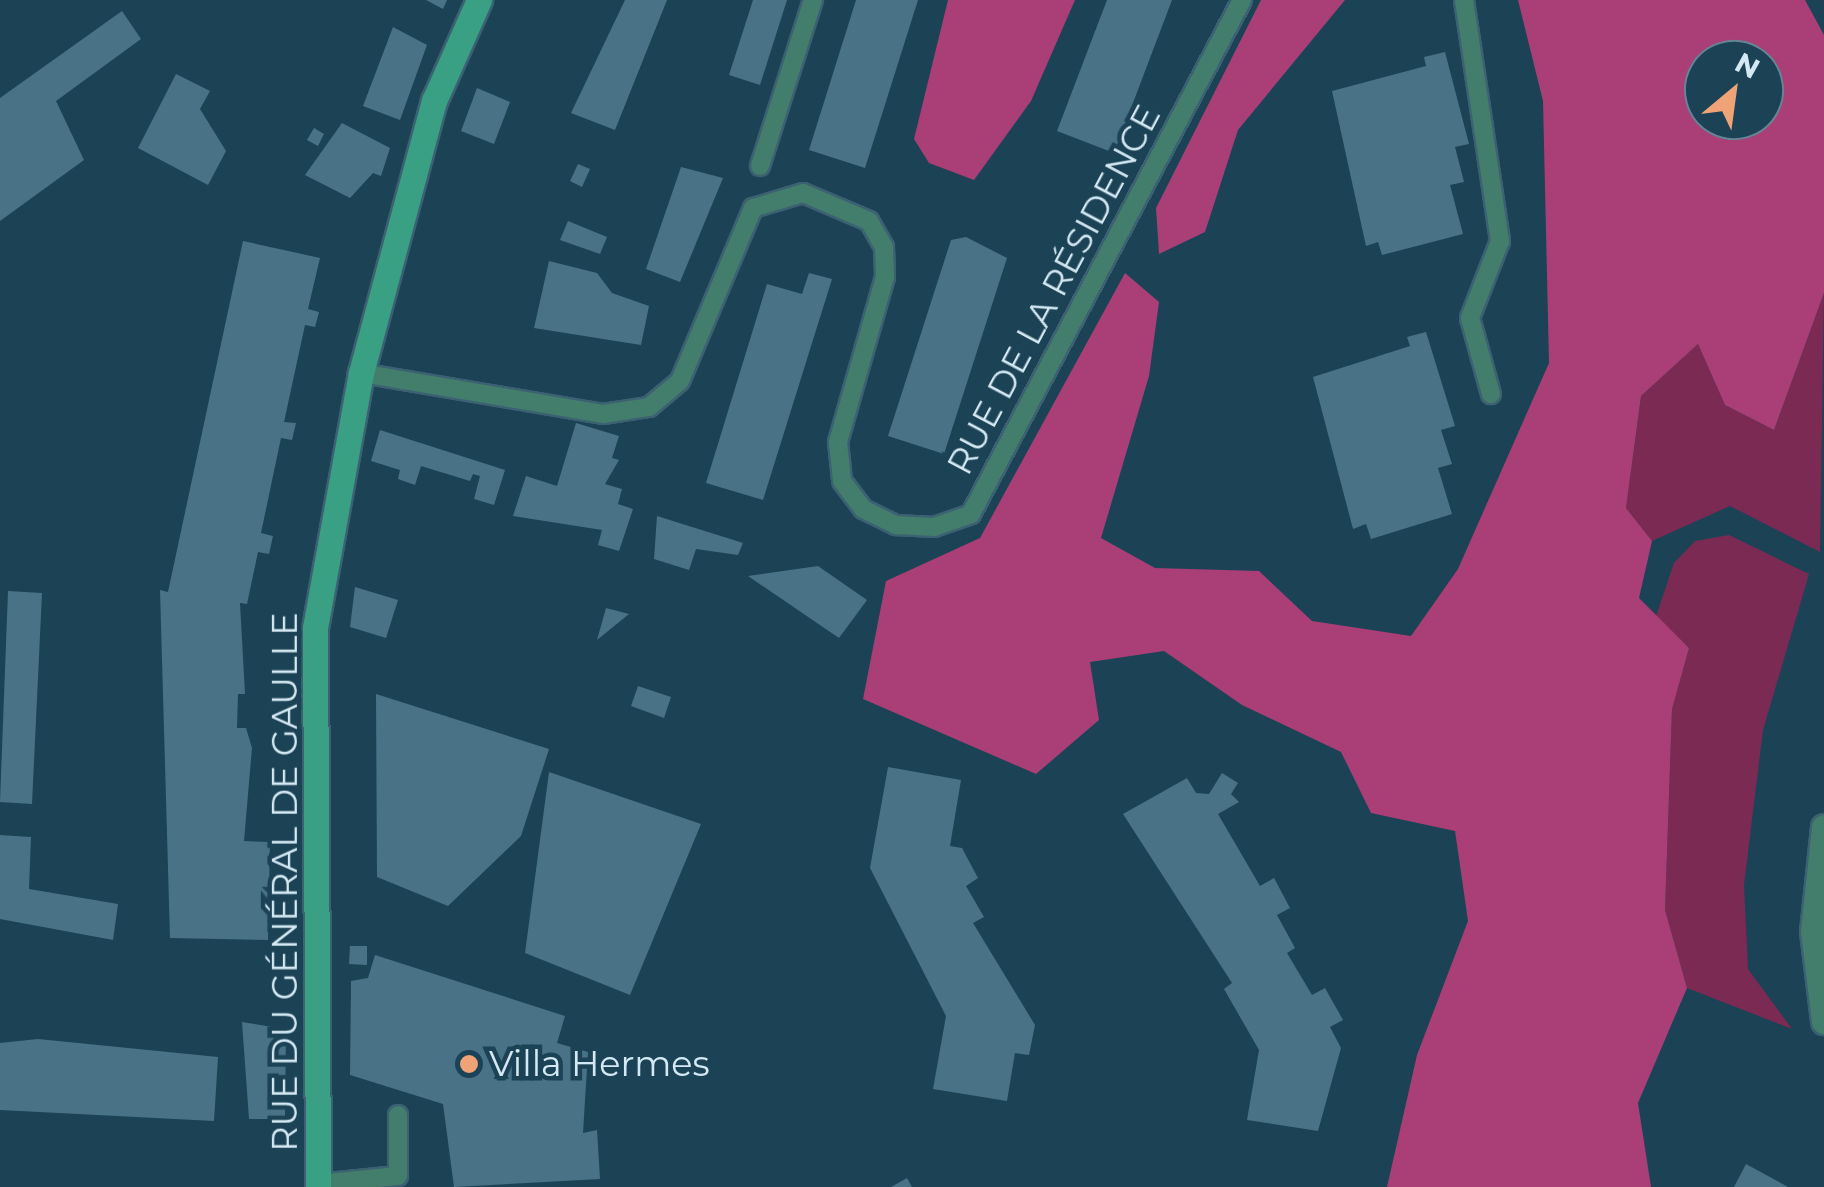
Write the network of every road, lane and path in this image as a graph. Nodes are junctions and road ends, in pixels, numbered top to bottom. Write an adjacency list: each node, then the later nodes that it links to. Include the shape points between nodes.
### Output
1 (479, 0): 6 (main road, RUE DU GÉNÉRAL DE GAULLE, via 434,101)
2 (813, 0): 5 (lane)
3 (1242, 0): 6 (lane, RUE DE LA RÉSIDENCE, via 971,514 934,527 896,525 864,508 842,481 838,442 885,277 884,247 869,221 802,192 753,208 680,381 650,407 603,414)
4 (1464, 0): 7 (lane, via 1500,241 1470,318)
5 (760, 166)
6 (361, 373): 11 (main road, RUE DU GÉNÉRAL DE GAULLE, via 315,628)
7 (1491, 394)
8 (1824, 827): 9 (street, via 1813,930)
9 (1824, 1021)
10 (398, 1114): 11 (lane, via 398,1176)
11 (318, 1186)

